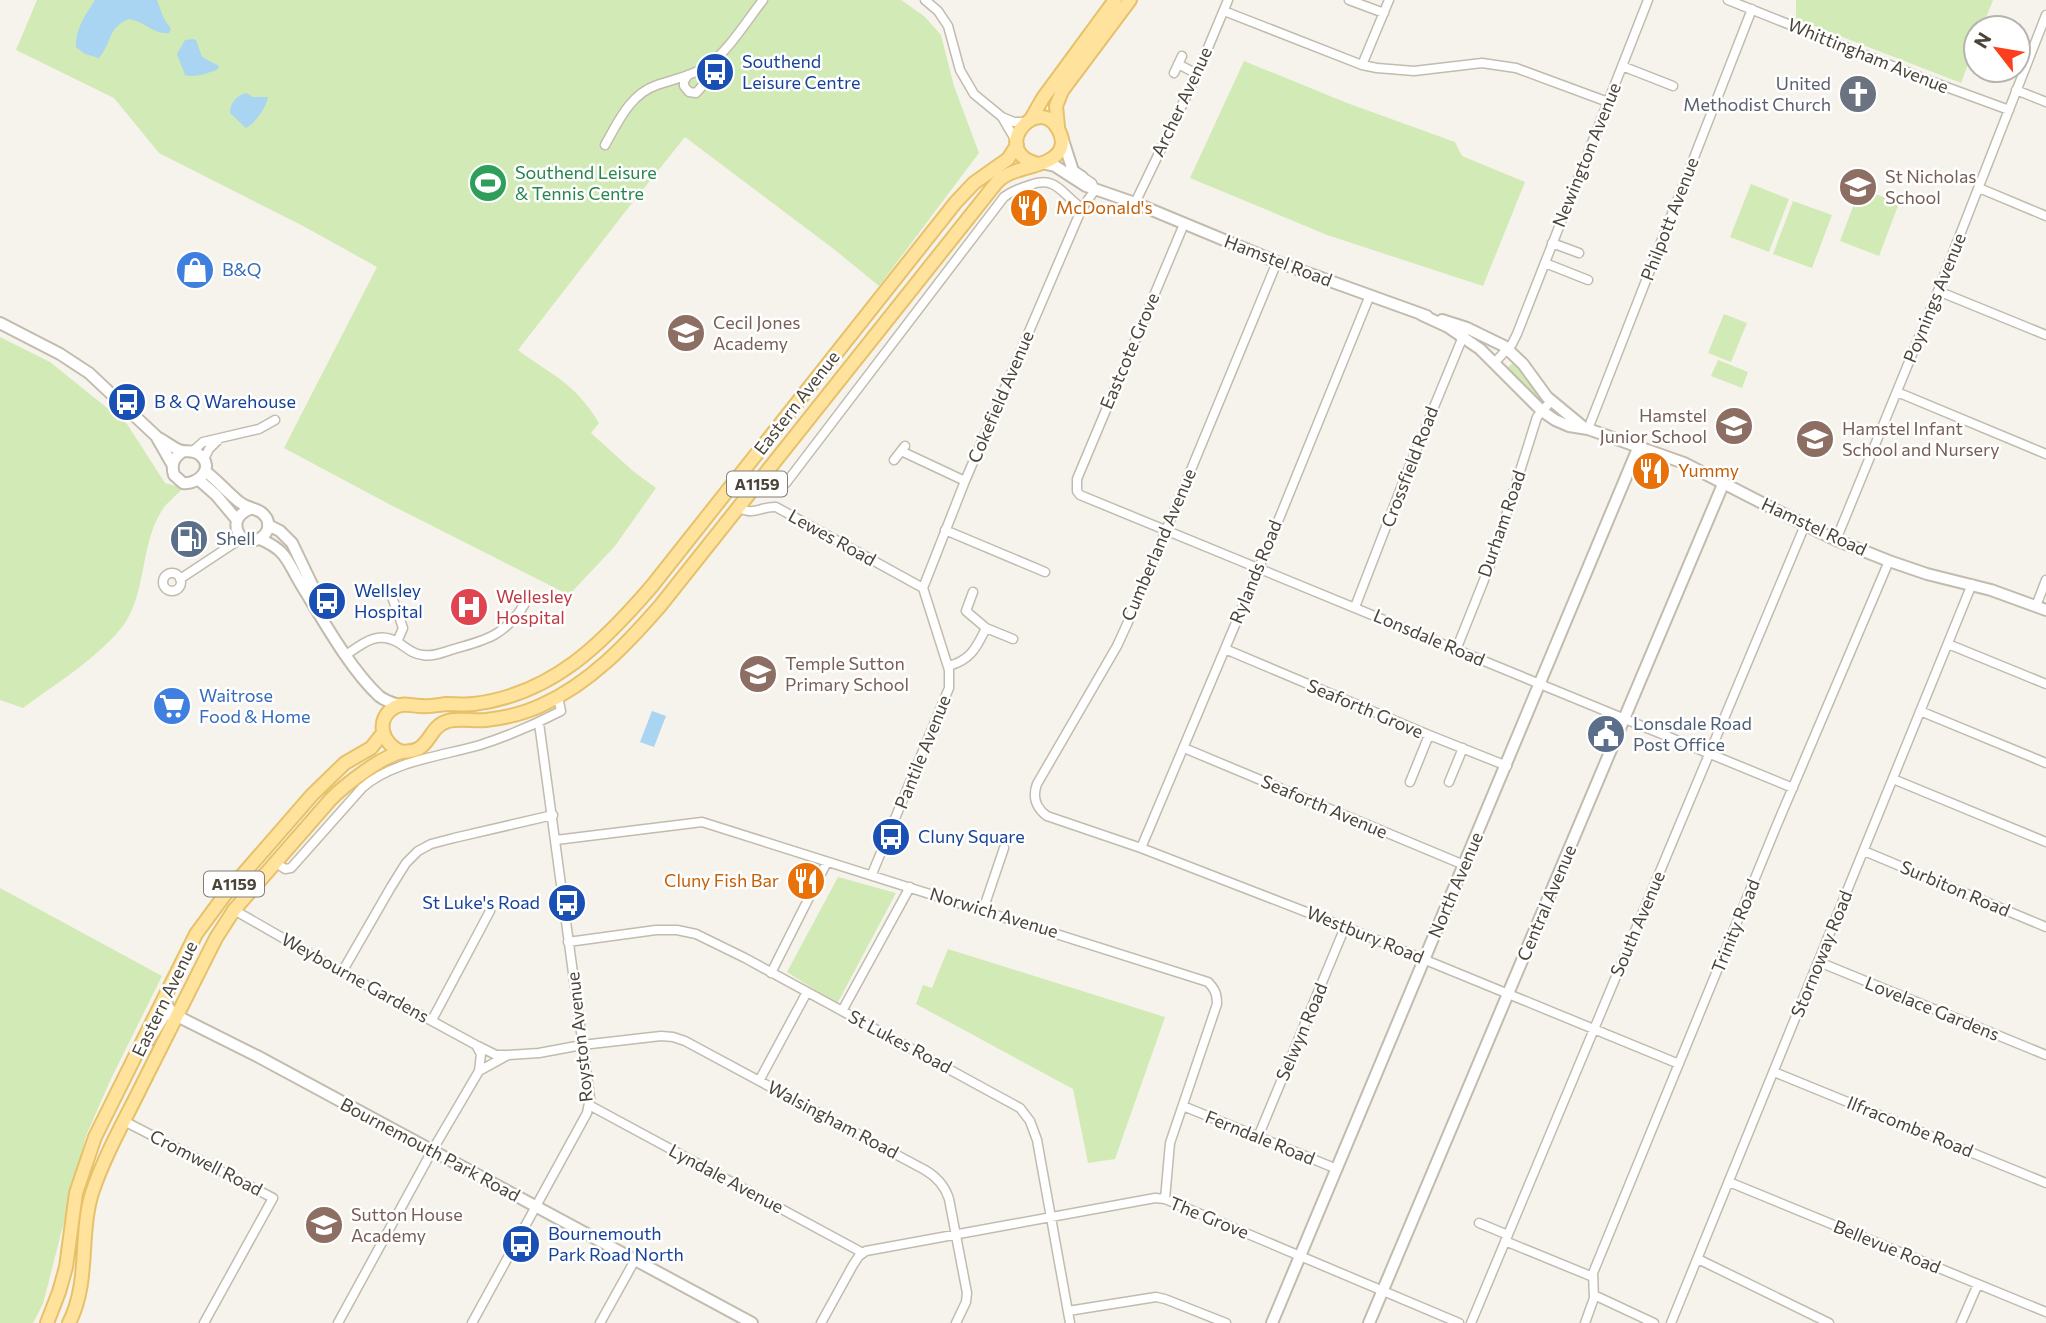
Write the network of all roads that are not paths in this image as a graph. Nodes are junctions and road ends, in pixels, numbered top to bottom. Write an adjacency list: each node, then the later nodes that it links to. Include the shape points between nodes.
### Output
1 (764, 0): 14 (street)
2 (925, 0): 25 (street, via 948,26 968,87)
3 (1115, 0): 26 (main road, Eastern Avenue)
4 (1130, 0): 27 (main road, via 1062,91 1056,106)
5 (1228, 0): 11 (street, Archer Avenue)
6 (1349, 0): 12 (street)
7 (1389, 0): 12 (street)
8 (1648, 0): 17 (street, Newington Avenue)
9 (1728, 0): 10 (street, Whittingham Avenue)
10 (1752, 9): 24 (street, Whittingham Avenue); 54 (street, Philpott Avenue)
11 (1224, 10): 16 (street); 18 (street, Archer Avenue)
12 (1384, 13): 16 (street)
13 (2046, 15): 21 (street, Poynings Avenue)
14 (713, 62): 19 (street); 19 (street, via 696,93 684,86)
15 (1178, 64): 18 (street)
16 (1362, 65): 22 (street, via 1414,71 1501,64)
17 (1622, 66): 20 (street, Newington Avenue); 22 (street, Newington Avenue)
18 (1197, 74): 34 (street, Archer Avenue)
19 (689, 75): 29 (street, via 655,85 640,95)
20 (1673, 86)
21 (2016, 90): 23 (street); 24 (street, Poynings Avenue)
22 (1608, 102): 38 (street, Newington Avenue)
23 (2046, 102)
24 (2009, 110): 32 (street, Poynings Avenue)
25 (1002, 117): 26 (street, via 1014,122); 28 (street)
26 (1029, 120): 27 (main road, via 1047,119); 28 (main road, Eastern Avenue, via 1020,127)
27 (1059, 131): 30 (main road, via 1062,145 1057,155); 31 (street)
28 (1016, 143): 30 (main road, via 1023,157); 104 (main road, Eastern Avenue / A1159, via 1008,159 956,202 611,633 564,671 519,693 473,704)
29 (605, 145)
30 (1040, 163): 31 (street, Hamstel Road); 68 (main road, Eastern Avenue / A1159, via 1001,178)
31 (1080, 179): 33 (street, Hamstel Road); 34 (street, Hamstel Road, via 1110,188); 35 (street)
32 (1979, 188): 36 (street); 43 (street, Poynings Avenue)
33 (1095, 190): 34 (street, Hamstel Road); 35 (street, Cokefield Avenue)
34 (1135, 203): 37 (street, Hamstel Road)
35 (1082, 208): 65 (street, Cokefield Avenue); 67 (street, via 1045,181 1004,197)
36 (2046, 216)
37 (1184, 224): 40 (street, Hamstel Road); 64 (street, Eastcote Grove)
38 (1552, 243): 39 (street, Newington Avenue); 41 (street, Newington Avenue)
39 (1579, 253)
40 (1277, 262): 44 (street, Hamstel Road); 74 (street, Cumberland Avenue)
41 (1545, 263): 42 (street); 48 (street, Newington Avenue)
42 (1588, 280)
43 (1938, 291): 47 (street); 50 (street, Poynings Avenue)
44 (1370, 295): 46 (street, Hamstel Road); 79 (street, Rylands Road)
45 (0, 323): 55 (street, via 89,373)
46 (1465, 332): 48 (street, Hamstel Road, via 1493,339); 49 (street, Hamstel Road); 88 (street, Crossfield Road)
47 (2046, 335)
48 (1508, 349): 49 (street, Newington Avenue); 51 (street, Hamstel Road)
49 (1494, 363): 52 (street, Hamstel Road)
50 (1897, 393): 59 (street); 77 (street, Poynings Avenue)
51 (1551, 401): 52 (street, Durham Road); 54 (street, Hamstel Road)
52 (1542, 411): 54 (street, Hamstel Road, via 1561,423); 96 (street, Durham Road)
53 (275, 420): 56 (street, via 259,429)
54 (1588, 429): 57 (street, Hamstel Road)
55 (156, 436): 58 (street); 62 (street)
56 (220, 438): 58 (street); 60 (street)
57 (1639, 446): 66 (street, Hamstel Road); 100 (street, North Avenue)
58 (187, 451): 60 (street); 62 (street, via 177,455)
59 (2046, 454)
60 (204, 459): 63 (street)
61 (894, 460): 65 (street, via 903,448)
62 (172, 464): 63 (street, via 181,481 189,484)
63 (202, 476): 69 (street, via 217,480); 70 (street)
64 (1077, 479): 74 (street, Lonsdale Road, via 1077,491 1085,498)
65 (965, 481): 73 (street, Cokefield Avenue)
66 (1724, 482): 72 (street, Hamstel Road); 106 (street, Central Avenue)
67 (786, 483)
68 (738, 508): 84 (street, Lewes Road, via 754,512 776,507); 102 (main road, Eastern Avenue / A1159, via 635,635 582,682)
69 (250, 509): 70 (street); 71 (street, via 265,515)
70 (237, 520): 75 (street)
71 (268, 525): 76 (street); 94 (street, via 292,543)
72 (1805, 525): 77 (street, Hamstel Road); 114 (street, South Avenue)
73 (945, 530): 80 (street); 84 (street, Cokefield Avenue)
74 (1165, 532): 79 (street, Lonsdale Road); 122 (street, Cumberland Avenue, via 1117,646 1037,784 1035,803)
75 (242, 538): 76 (street); 81 (street)
76 (260, 539): 94 (street, via 281,550)
77 (1836, 540): 78 (street, Hamstel Road)
78 (1889, 561): 83 (street, Hamstel Road); 120 (street, Trinity Road)
79 (1259, 568): 88 (street, Lonsdale Road); 95 (street, Rylands Road)
80 (1045, 572)
81 (180, 579)
82 (2046, 580): 89 (street)
83 (1972, 584): 89 (street, Hamstel Road); 93 (street, Stornoway Road)
84 (923, 588): 98 (street, Pantile Avenue)
85 (973, 592): 90 (street, via 965,610)
86 (391, 594): 92 (street, via 403,628)
87 (524, 605): 92 (street, via 507,627 485,641 429,656 413,653)
88 (1355, 607): 96 (street, Lonsdale Road)
89 (2041, 608)
90 (986, 628): 91 (street); 98 (street, via 970,656)
91 (1013, 639)
92 (397, 642): 97 (street, via 371,639)
93 (1948, 644): 101 (street); 105 (street, Stornoway Road)
94 (340, 645): 97 (street)
95 (1225, 649): 110 (street, Seaforth Grove); 111 (street, Rylands Road)
96 (1456, 650): 100 (street, Lonsdale Road)
97 (346, 655): 99 (street)
98 (948, 666): 131 (street, Pantile Avenue, via 950,688)
99 (366, 682): 103 (street, via 381,698); 108 (street, via 382,708)
100 (1541, 684): 106 (street, Lonsdale Road); 116 (street, North Avenue)
101 (2046, 684)
102 (558, 696): 107 (street, Eastern Avenue, via 561,711); 109 (main road, Eastern Avenue / A1159, via 509,716 445,722)
103 (399, 705): 104 (main road, Eastern Avenue / A1159); 108 (main road, Eastern Avenue / A1159, via 388,712)
104 (418, 707): 109 (main road, via 429,720)
105 (1920, 711): 115 (street); 117 (street, Stornoway Road)
106 (1624, 718): 114 (street, Lonsdale Road); 145 (street, Central Avenue)
107 (539, 723): 121 (street, Royston Avenue); 129 (street, Eastern Avenue, via 380,774 291,868)
108 (383, 727): 113 (main road, via 391,747); 143 (main road, Eastern Avenue / A1159, via 371,747 332,774 224,896 196,934)
109 (430, 734): 113 (main road, Eastern Avenue / A1159, via 419,749)
110 (1429, 735): 112 (street, Seaforth Grove); 118 (street)
111 (1184, 748): 126 (street, Rylands Road); 130 (street, Seaforth Avenue)
112 (1463, 748): 116 (street, Seaforth Grove); 119 (street)
113 (402, 752): 129 (main road, Eastern Avenue / A1159, via 342,788)
114 (1710, 753): 120 (street, Lonsdale Road); 149 (street, South Avenue)
115 (2046, 763)
116 (1507, 766): 130 (street, North Avenue)
117 (1893, 779): 124 (street); 127 (street, Stornoway Road)
118 (1410, 782)
119 (1449, 782)
120 (1793, 788): 154 (street, Trinity Road)
121 (552, 815): 123 (street, Royston Avenue); 141 (street, via 418,851 406,863)
122 (1047, 817): 126 (street, Westbury Road)
123 (556, 841): 128 (street, Norwich Avenue, via 702,822); 138 (street, Royston Avenue)
124 (2046, 842)
125 (1004, 848): 134 (street)
126 (1140, 848): 136 (street, Westbury Road)
127 (1864, 851): 137 (street, Surbiton Road); 140 (street, Stornoway Road)
128 (827, 862): 131 (street, Norwich Avenue); 142 (street)
129 (276, 863): 133 (main road, Eastern Avenue / A1159)
130 (1464, 865): 139 (street, North Avenue)
131 (872, 874): 132 (street, Norwich Avenue)
132 (910, 887): 134 (street, Norwich Avenue); 146 (street)
133 (234, 910): 141 (street, Weybourne Gardens); 147 (main road, Eastern Avenue / A1159)
134 (983, 910): 160 (street, Norwich Avenue, via 1209,982 1215,988 1217,1004)
135 (490, 911): 148 (street)
136 (1345, 927): 139 (street, Westbury Road); 162 (street, Selwyn Road)
137 (2046, 927)
138 (568, 942): 142 (street, St Lukes Road, via 677,930 710,940); 151 (street, Royston Avenue)
139 (1425, 959): 145 (street, Westbury Road); 164 (street, North Avenue)
140 (1819, 962): 153 (street, Lovelace Gardens); 157 (street, Stornoway Road)
141 (342, 972): 148 (street, Weybourne Gardens)
142 (771, 973): 144 (street, St Lukes Road)
143 (167, 989): 147 (street, via 166,1000); 155 (main road, Eastern Avenue / A1159)
144 (807, 992): 146 (street, St Lukes Road); 158 (street)
145 (1509, 994): 149 (street, Westbury Road); 179 (street, Central Avenue)
146 (842, 1011): 169 (street, St Lukes Road, via 1026,1115 1037,1140)
147 (175, 1014): 155 (street, via 164,1016); 161 (main road, Eastern Avenue / A1159); 163 (street, Bournemouth Park Road)
148 (432, 1020): 150 (street, Weybourne Gardens)
149 (1595, 1029): 154 (street, Westbury Road); 172 (street, South Avenue)
150 (476, 1045): 152 (street, Weybourne Gardens, via 496,1055); 156 (street, via 481,1054)
151 (582, 1045): 152 (street, Walsingham Road); 158 (street, Walsingham Road, via 673,1037); 159 (street, Royston Avenue)
152 (508, 1055): 156 (street)
153 (2046, 1055)
154 (1679, 1064): 177 (street, Trinity Road)
155 (130, 1069): 183 (main road, Eastern Avenue / A1159, via 95,1138 76,1193 66,1267)
156 (479, 1071): 163 (street)
157 (1774, 1072): 165 (street, Stornoway Road); 166 (street, Ilfracombe Road)
158 (759, 1081): 171 (street, Walsingham Road, via 933,1174 946,1191)
159 (589, 1105): 168 (street, Royston Avenue); 173 (street, Lyndale Avenue)
160 (1183, 1106): 162 (street, Ferndale Road); 167 (street, Norwich Avenue, via 1168,1152)
161 (124, 1121): 184 (main road, Eastern Avenue / A1159, via 88,1209 82,1285); 185 (street, Cromwell Road, via 274,1198)
162 (1258, 1137): 164 (street, Ferndale Road)
163 (432, 1151): 168 (street, Bournemouth Park Road); 186 (street)
164 (1337, 1169): 174 (street, North Avenue)
165 (1729, 1182): 175 (street, Stornoway Road); 178 (street, Bellevue Road)
166 (2046, 1183)
167 (1165, 1199): 169 (street, The Grove); 174 (street, The Grove)
168 (536, 1207): 176 (street, Bournemouth Park Road); 187 (street, Royston Avenue)
169 (1051, 1217): 171 (street, The Grove); 181 (street, St Lukes Road)
170 (1479, 1223): 172 (street)
171 (956, 1235): 173 (street, The Grove); 191 (street, Walsingham Road, via 967,1293)
172 (1507, 1238): 177 (street); 197 (street, South Avenue)
173 (863, 1253): 190 (street)
174 (1300, 1256): 179 (street, The Grove); 194 (street, North Avenue)
175 (1698, 1259): 200 (street, Stornoway Road); 201 (street)
176 (635, 1260): 188 (street); 189 (street, Bournemouth Park Road)
177 (1592, 1277): 180 (street, Trinity Road)
178 (1978, 1284): 182 (street, Bellevue Road); 202 (street)
179 (1382, 1291): 195 (street, Central Avenue); 196 (street, The Grove)
180 (1594, 1294): 198 (street); 199 (street)
181 (1068, 1311): 192 (street, St Lukes Road); 193 (street, via 1156,1297)
182 (2046, 1312)
183 (47, 1323)
184 (69, 1323)
185 (204, 1323)
186 (338, 1323)
187 (472, 1323)
188 (600, 1323)
189 (752, 1323)
190 (821, 1323)
191 (956, 1323)
192 (1070, 1323)
193 (1226, 1323)
194 (1272, 1323)
195 (1369, 1323)
196 (1459, 1323)
197 (1471, 1323)
198 (1585, 1323)
199 (1654, 1323)
200 (1671, 1323)
201 (1829, 1323)
202 (1961, 1323)

